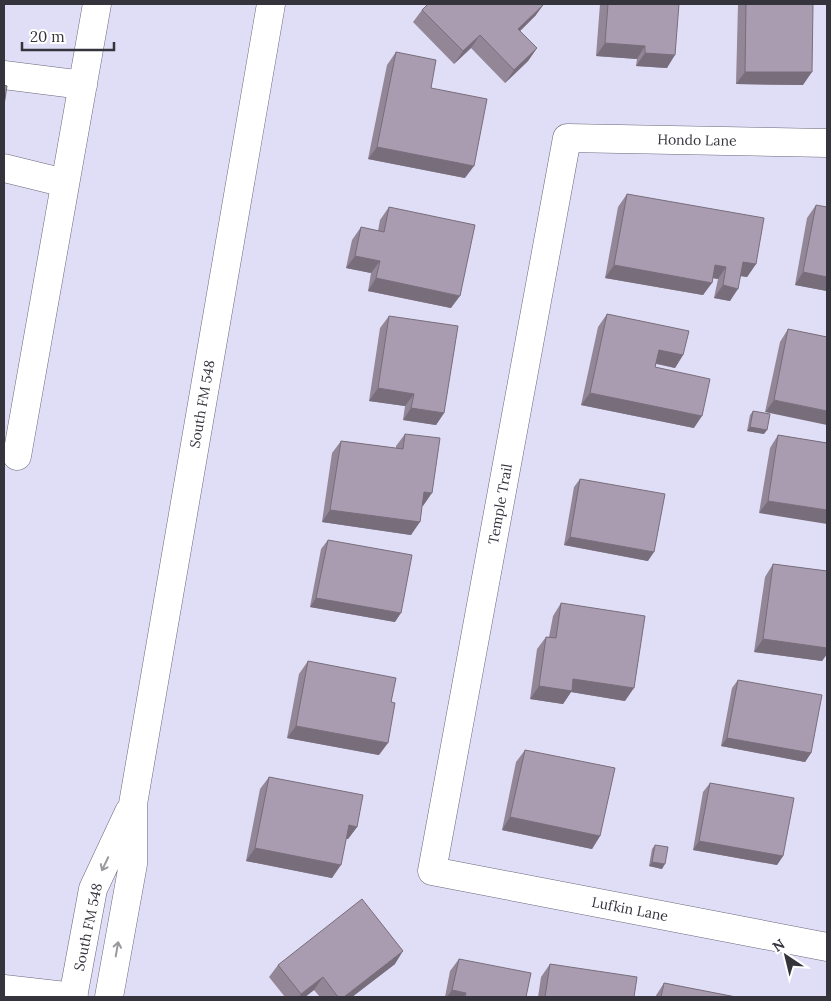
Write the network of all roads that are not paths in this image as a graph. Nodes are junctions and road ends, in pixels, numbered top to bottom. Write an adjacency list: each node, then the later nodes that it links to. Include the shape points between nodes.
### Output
1 (97, 4): 4 (street)
2 (271, 4): 10 (street, South FM 548)
3 (4, 76): 4 (street)
4 (83, 85): 8 (street)
5 (567, 138): 6 (street, Hondo Lane); 11 (street, Temple Trail)
6 (827, 143)
7 (4, 168): 8 (street)
8 (65, 183): 9 (street)
9 (17, 456)
10 (133, 804): 14 (street, South FM 548, one-way to 14, via 93,889); 15 (street, South FM 548, one-way to 10, via 132,864)
11 (432, 871): 12 (street, Lufkin Lane)
12 (827, 948)
13 (4, 989): 14 (street)
14 (73, 997)
15 (109, 997)

